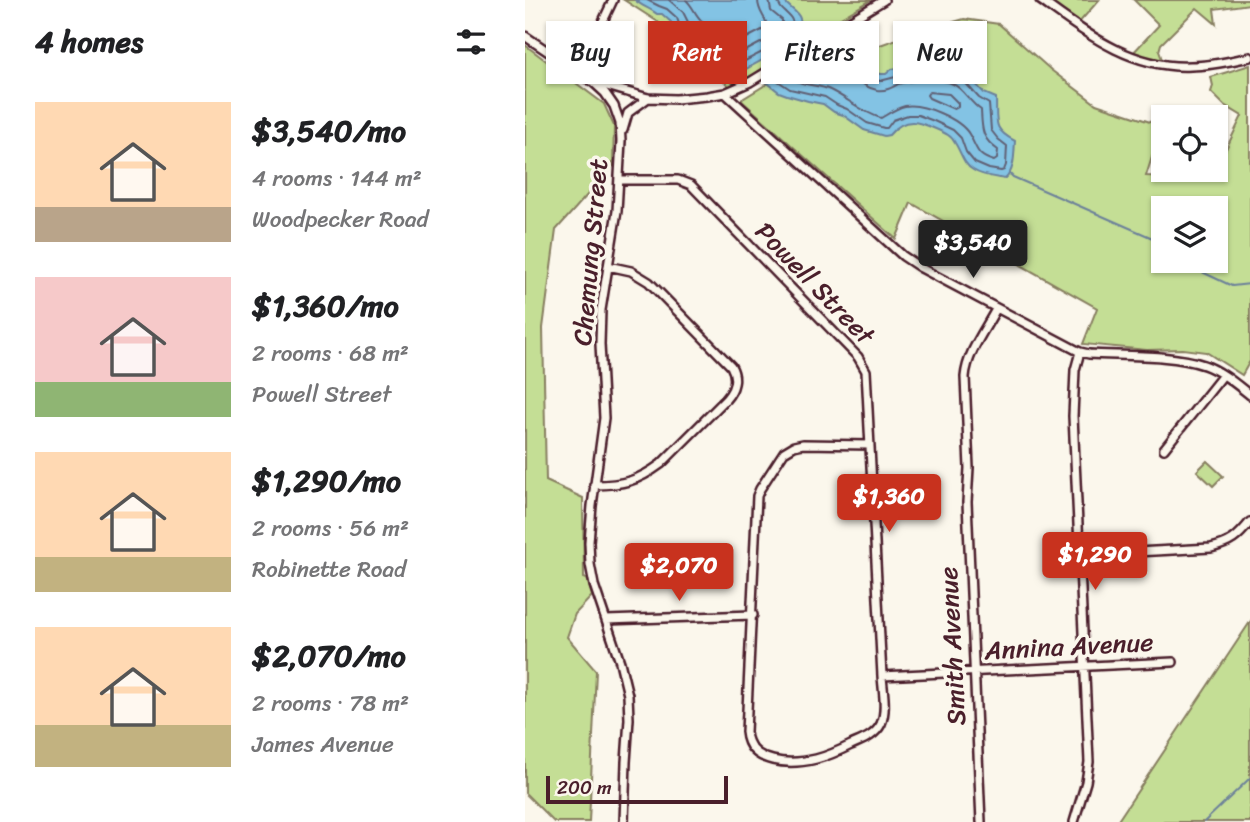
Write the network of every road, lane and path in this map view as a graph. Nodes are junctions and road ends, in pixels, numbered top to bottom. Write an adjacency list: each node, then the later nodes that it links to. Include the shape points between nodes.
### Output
1 (613, 0): 4 (street)
2 (884, 0): 10 (street)
3 (1040, 0): 7 (street, via 1098,40 1142,60 1191,66)
4 (603, 21)
5 (525, 36): 6 (street)
6 (546, 50)
7 (1250, 57)
8 (595, 84): 12 (street, Chemung Street, via 614,106)
9 (600, 84): 11 (street)
10 (725, 93): 11 (street); 15 (street, via 909,260)
11 (648, 98): 12 (street, Chemung Street, via 628,113)
12 (621, 141): 13 (street, Chemung Street)
13 (620, 180): 14 (street, Chemung Street); 19 (street, Powell Street, via 678,180 691,185 861,361 867,375)
14 (608, 266): 21 (street, Chemung Street, via 600,318 604,418); 21 (street, via 631,271 649,282 731,366 735,384 730,395 653,470 630,482)
15 (996, 309): 16 (street); 28 (street, Smith Avenue, via 965,376)
16 (1080, 352): 17 (street, via 1186,360); 23 (street, via 1073,409)
17 (1223, 375): 18 (street); 20 (street)
18 (1250, 395)
19 (870, 445): 24 (street, Powell Street, via 799,444 779,459 756,500); 29 (street, Powell Street)
20 (1164, 449)
21 (594, 485): 25 (street, Chemung Street, via 590,558)
22 (1250, 522): 23 (street, via 1227,544 1211,548)
23 (1080, 555): 27 (street)
24 (753, 615): 25 (street); 29 (street, Powell Street, via 747,739 764,758 815,759 872,735 883,719)
25 (606, 620): 30 (street, Chemung Street, via 629,702)
26 (1173, 662): 27 (street, Annina Avenue)
27 (1085, 667): 28 (street, Annina Avenue); 32 (street, via 1089,762)
28 (975, 672): 29 (street, Annina Avenue); 31 (street, Smith Avenue)
29 (882, 676)
30 (624, 822)
31 (981, 822)
32 (1074, 822)

